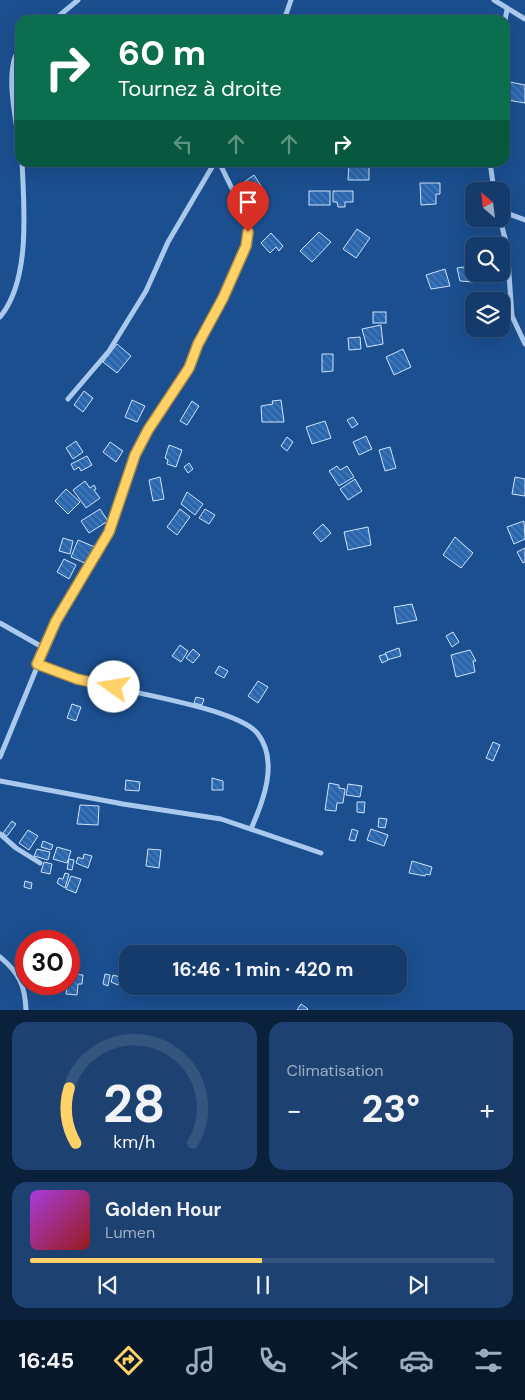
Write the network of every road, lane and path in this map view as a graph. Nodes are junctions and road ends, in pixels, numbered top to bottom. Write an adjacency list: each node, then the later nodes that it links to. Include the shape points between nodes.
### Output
1 (78, 0): 5 (street)
2 (291, 0): 6 (street)
3 (494, 0): 4 (street)
4 (507, 10): 7 (street); 8 (street)
5 (60, 15)
6 (286, 15)
7 (506, 15)
8 (525, 19)
9 (15, 59): 10 (street, via 11,78)
10 (15, 109)
11 (22, 167): 19 (street, via 25,220 22,254 16,285)
12 (211, 167): 21 (street, via 168,242 146,291 115,342)
13 (221, 167): 23 (street, via 242,209 248,232 246,246 189,368 135,455 109,532 56,621)
14 (491, 167): 15 (street)
15 (493, 182)
16 (510, 214): 17 (street)
17 (525, 220)
18 (502, 228): 20 (street, via 507,246 512,316)
19 (0, 317)
20 (525, 344)
21 (68, 399)
22 (0, 624): 23 (street)
23 (44, 648): 24 (street)
24 (37, 664): 25 (street); 27 (street, via 77,679 241,720 258,734 264,747 268,779 265,798)
25 (0, 757)
26 (0, 780): 27 (street, via 221,819)
27 (251, 829): 29 (street)
28 (0, 834): 30 (street)
29 (321, 852)
30 (40, 863)
31 (0, 957): 32 (street, via 24,986)
32 (26, 1010)

